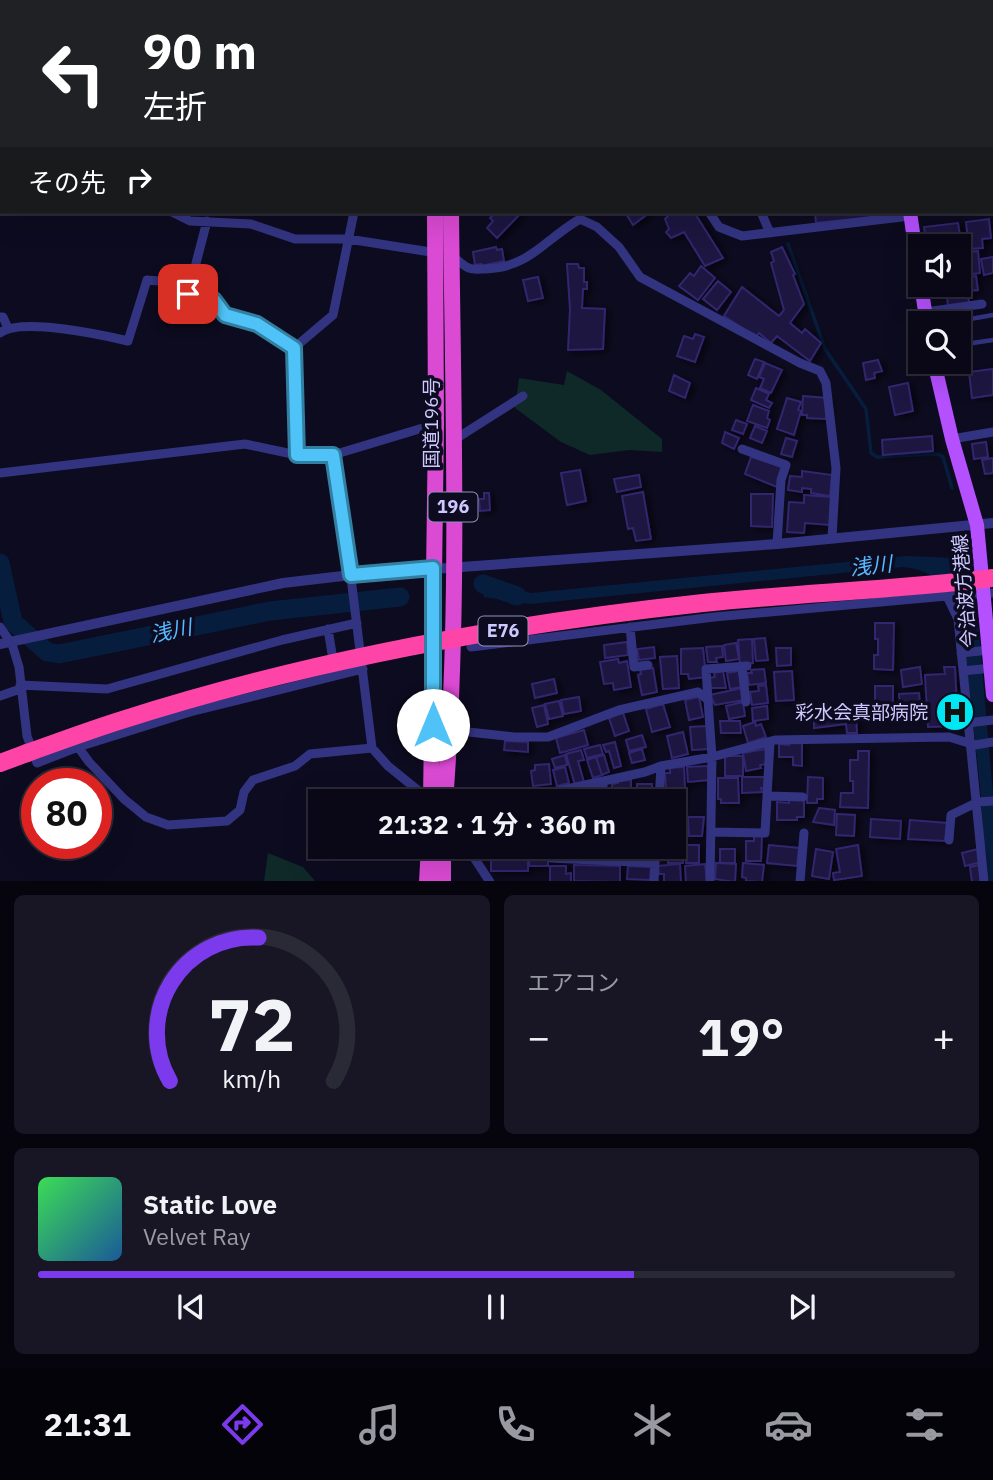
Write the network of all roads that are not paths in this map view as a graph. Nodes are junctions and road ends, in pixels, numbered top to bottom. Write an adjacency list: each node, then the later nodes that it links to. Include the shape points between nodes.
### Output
1 (176, 214): 10 (street)
2 (354, 214): 13 (street)
3 (435, 214): 14 (highway, 国道196号 / 196)
4 (451, 214): 14 (highway, 国道196号 / 196)
5 (574, 214): 9 (street)
6 (710, 214): 11 (street, via 719,227 741,236)
7 (762, 214): 11 (street)
8 (910, 214): 11 (street); 12 (main road)
9 (580, 219): 14 (street, via 521,261 500,268 470,269); 37 (street, via 619,247 640,276 820,371 826,383 835,468)
10 (207, 221): 13 (street, via 251,224 295,239); 15 (street)
11 (770, 233)
12 (913, 234)
13 (348, 239): 14 (street); 24 (street, via 333,315)
14 (443, 254): 27 (highway, 国道196号 / 196); 30 (highway, 国道196号 / 196)
15 (188, 294): 21 (street, via 147,280 128,341 57,328); 24 (street, via 197,300 214,300 225,315 257,324)
16 (982, 304): 17 (street)
17 (954, 311)
18 (993, 315): 20 (lane)
19 (0, 317): 21 (street)
20 (971, 319)
21 (4, 330)
22 (993, 340): 23 (lane)
23 (971, 343)
24 (294, 348): 32 (street)
25 (937, 374): 29 (main road, 今治波方港線)
26 (523, 396): 30 (street)
27 (436, 424): 33 (street); 40 (highway, 国道196号 / 196)
28 (993, 432): 29 (street)
29 (952, 439): 36 (main road, 今治波方港線)
30 (452, 441): 39 (highway, 国道196号 / 196)
31 (742, 449): 38 (street, via 786,465)
32 (297, 455): 33 (street); 34 (street, via 245,444)
33 (333, 455): 41 (street)
34 (0, 473)
35 (993, 523): 36 (street)
36 (977, 525): 37 (street); 43 (main road, 今治波方港線)
37 (832, 538): 38 (street)
38 (777, 544): 39 (street)
39 (454, 567): 40 (street); 66 (highway, 国道196号 / 196)
40 (433, 568): 41 (street); 77 (highway, 国道196号 / 196)
41 (351, 575): 45 (street); 49 (street, via 283,583)
42 (993, 578): 73 (highway, E76, bridge, via 703,603 464,637 239,687 122,720)
43 (988, 594): 44 (street); 52 (main road, 今治波方港線)
44 (947, 596): 47 (street); 53 (street, via 958,620)
45 (356, 623): 48 (street); 56 (street)
46 (0, 627): 49 (street)
47 (630, 627): 51 (street); 54 (street, via 634,667)
48 (328, 629): 58 (street); 59 (street, via 107,689)
49 (12, 643): 50 (street); 59 (street)
50 (0, 645)
51 (471, 647)
52 (988, 650): 53 (street); 55 (main road, 今治波方港線)
53 (962, 653): 57 (street)
54 (649, 665)
55 (990, 668): 57 (street); 60 (main road, 今治波方港線)
56 (363, 669): 58 (street); 71 (street)
57 (963, 671): 65 (street)
58 (336, 675): 70 (street, via 190,712)
59 (20, 687): 61 (street); 70 (street, via 27,736 37,763)
60 (993, 695)
61 (0, 696)
62 (708, 700): 63 (street, via 706,669 745,666); 66 (street, via 698,692 618,710 548,737); 72 (street)
63 (746, 702)
64 (993, 720): 65 (street)
65 (968, 723): 69 (street)
66 (450, 730): 78 (highway, 国道196号 / 196)
67 (771, 742): 69 (street, via 949,737); 72 (street); 82 (street)
68 (992, 742): 69 (street)
69 (972, 744): 85 (street)
70 (78, 747): 71 (street, via 124,799 146,817 168,825 227,821 240,810 253,780 295,766 310,754)
71 (372, 748): 76 (street)
72 (712, 757): 74 (street); 86 (street)
73 (0, 763)
74 (661, 766): 75 (street); 81 (street)
75 (603, 781): 79 (street); 80 (street)
76 (416, 789)
77 (431, 789)
78 (446, 789)
79 (578, 789)
80 (603, 789)
81 (660, 789)
82 (767, 796): 83 (street); 86 (street, via 765,833)
83 (803, 797)
84 (993, 800): 85 (street)
85 (978, 802): 88 (street, via 951,815); 95 (street)
86 (711, 832): 100 (street)
87 (804, 833): 101 (street)
88 (949, 841)
89 (428, 859): 96 (highway)
90 (443, 859): 97 (highway)
91 (475, 859): 98 (street)
92 (600, 859): 94 (street)
93 (655, 859): 94 (street)
94 (655, 863): 99 (street)
95 (987, 876)
96 (427, 881)
97 (443, 881)
98 (490, 881)
99 (654, 881)
100 (710, 881)
101 (800, 881)

